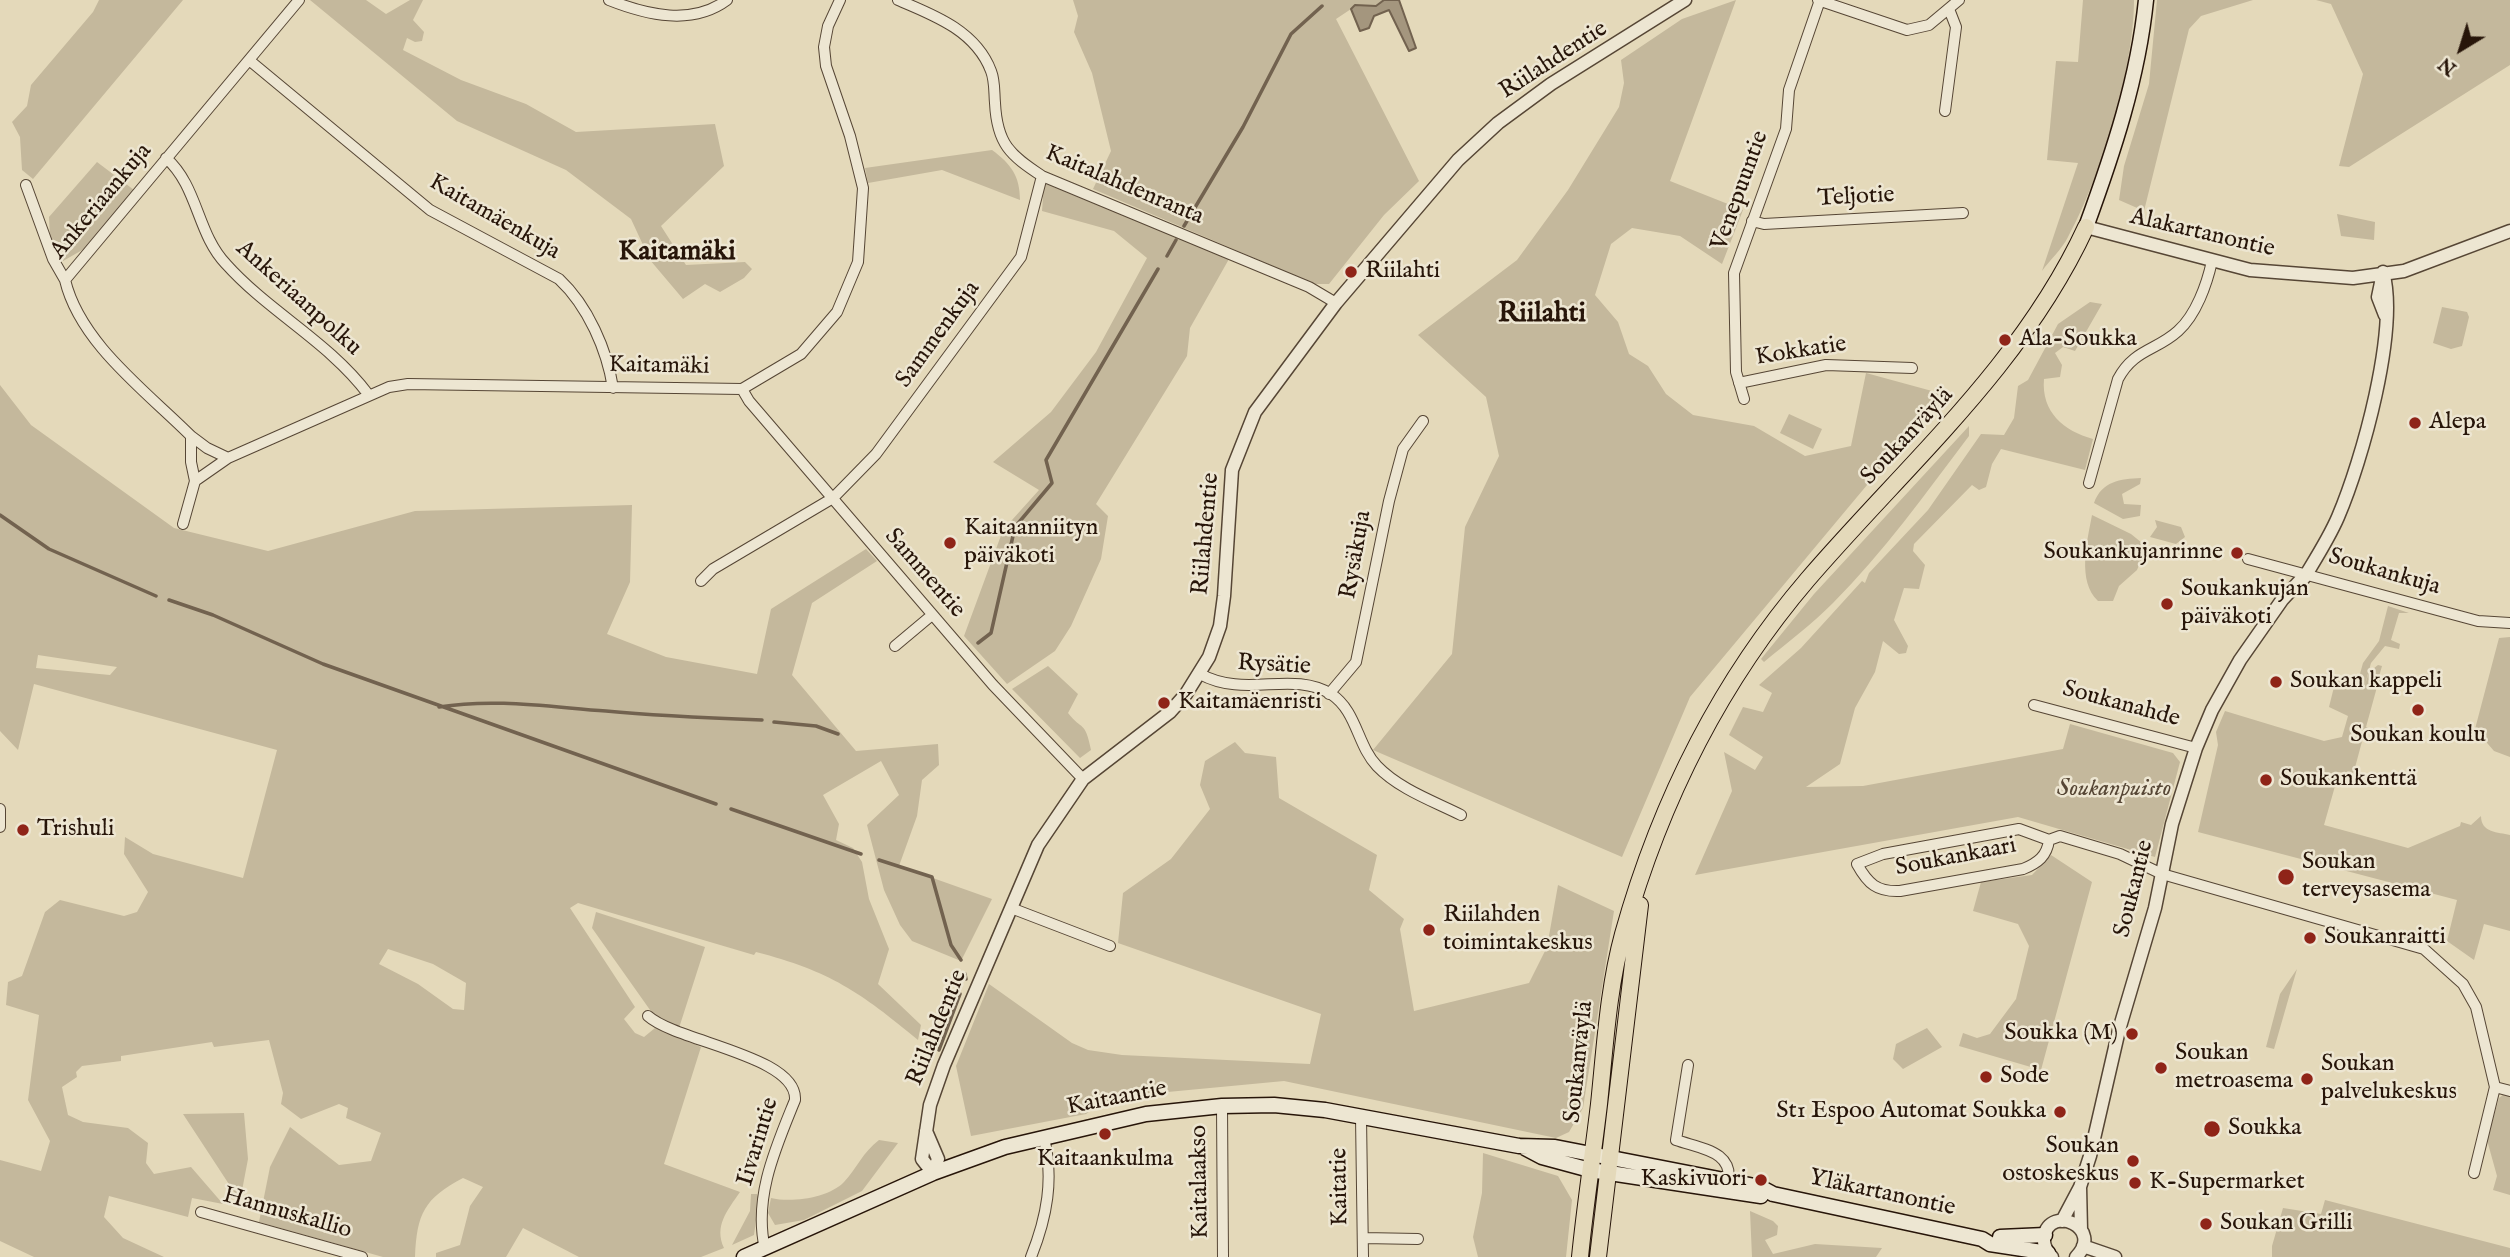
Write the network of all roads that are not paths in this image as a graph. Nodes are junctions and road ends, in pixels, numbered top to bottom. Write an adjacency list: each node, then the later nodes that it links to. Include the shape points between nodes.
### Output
1 (299, 0): 11 (street, Ankeriaankuja)
2 (609, 0): 3 (street, via 643,12 677,16 708,11)
3 (727, 0)
4 (840, 0): 27 (street, Kaitamäki, via 824,47 863,188 858,262 841,305 817,339 785,366)
5 (898, 0): 14 (street, Kaitalahdenranta, via 940,18 974,45 992,73 1002,141 1014,158)
6 (1685, 0): 23 (street, Riilahdentie, via 1498,123 1458,160)
7 (1819, 0): 10 (street, via 1907,30 1929,25); 17 (street, Venepuuntie, via 1789,90 1786,129)
8 (1959, 0): 10 (street)
9 (2146, 0): 18 (main road, Soukanväylä, via 2127,106)
10 (1949, 9): 12 (street, via 1956,27)
11 (249, 60): 13 (street, Ankeriaankuja); 26 (street, Kaitamäenkuja, via 430,210 564,284 589,321)
12 (1945, 111)
13 (166, 158): 22 (street, Ankeriaankuja); 28 (street, Ankeriaanpolku, via 185,180 224,263 320,345)
14 (1042, 176): 23 (street, Kaitalahdenranta, via 1302,284); 35 (street, Sammenkuja, via 1029,233 1010,274 889,438)
15 (26, 185): 22 (street)
16 (1963, 213): 17 (street, Teljotie)
17 (1752, 221): 25 (street, Venepuuntie, via 1734,273)
18 (2086, 227): 20 (street, Alakartanontie); 53 (main road, Soukanväylä, via 2046,300 1970,404 1808,579 1733,677 1682,770)
19 (2510, 232): 21 (street, Alakartanontie, via 2441,255 2423,256)
20 (2212, 261): 21 (street, Alakartanontie, via 2250,270 2353,278); 34 (street, via 2186,322 2126,364 2112,392)
21 (2388, 271): 38 (street, Soukantie, via 2383,357 2351,481 2334,525)
22 (65, 279): 31 (street, Ankeriaankuja, via 77,316 89,334)
23 (1336, 303): 43 (street, Riilahdentie, via 1255,412 1238,449 1232,470 1220,626)
24 (1912, 368): 25 (street, Kokkatie, via 1826,365)
25 (1739, 383): 29 (street, Venepuuntie)
26 (613, 388): 27 (street, Kaitamäki); 28 (street, Kaitamäki, via 408,384)
27 (742, 389): 35 (street, Sammentie)
28 (368, 394): 32 (street, Kaitamäki)
29 (1744, 399)
30 (1423, 421): 44 (street, Rysäkuja, via 1399,462 1356,662)
31 (191, 436): 32 (street, Ankeriaankuja); 33 (street)
32 (228, 458): 33 (street, Kaitamäki)
33 (195, 481): 36 (street)
34 (2089, 484)
35 (833, 498): 39 (street, Sammenkuja, via 713,569); 40 (street, Sammentie)
36 (183, 524)
37 (2248, 559): 38 (street, Soukankuja)
38 (2307, 573): 41 (street, Soukankuja, via 2478,621); 46 (street, Soukantie, via 2282,600 2228,681)
39 (701, 581)
40 (932, 615): 42 (street); 47 (street, Sammentie)
41 (2510, 623)
42 (895, 646)
43 (1200, 674): 44 (street, Rysätie, via 1230,686 1309,685); 47 (street, Riilahdentie, via 1170,712)
44 (1329, 694): 49 (street, Rysätie, via 1347,711 1377,766 1414,792)
45 (2034, 705): 46 (street, Soukanahde)
46 (2196, 748): 52 (street, Soukantie)
47 (1083, 779): 54 (street, Riilahdentie, via 1038,845)
48 (0, 809): 50 (street)
49 (1461, 815)
50 (0, 827)
51 (2049, 840): 51 (street, Soukankaari, via 2019,829 1883,854 1857,864 1874,888 1900,891 2023,869 2037,863 2048,850); 52 (street, Soukankaari, via 2060,836 2120,854)
52 (2162, 874): 58 (street, Soukankaari, via 2424,949 2463,984 2476,1007); 68 (street, Soukantie)
53 (1643, 875): 63 (main road, Soukanväylä, via 1623,934 1611,993); 64 (main road, Soukanväylä)
54 (1011, 908): 55 (street); 65 (street, Riilahdentie, via 930,1105 926,1131 937,1159)
55 (1110, 946)
56 (648, 1016): 77 (street, Iivarintie, via 668,1029 770,1067 794,1087 795,1100 764,1185)
57 (1688, 1065): 67 (street, via 1676,1140 1722,1155 1729,1166)
58 (2495, 1087): 59 (street); 66 (street, Soukankaari)
59 (2510, 1091)
60 (1222, 1106): 61 (main road, Kaitaantie, via 1274,1105); 62 (main road, Kaitaantie, via 1146,1114); 81 (street, Kaitalaakso)
61 (1361, 1117): 63 (main road, Kaitaantie, via 1519,1146 1555,1147); 73 (street, Kaitatie)
62 (1044, 1138): 65 (main road, Kaitaantie); 80 (street, via 1051,1187)
63 (1591, 1162): 64 (main road, Kaitaantie); 83 (main road, Soukanväylä)
64 (1608, 1165): 67 (main road, Yläkartanontie); 84 (main road, Soukanväylä)
65 (933, 1173): 77 (main road, Kaitaantie)
66 (2474, 1173)
67 (1727, 1187): 75 (main road, Yläkartanontie)
68 (2080, 1187): 70 (street, Soukantie); 71 (street, Soukantie)
69 (201, 1212): 79 (street, Hannuskallio)
70 (2062, 1221): 71 (street); 72 (street)
71 (2081, 1230): 76 (street, Soukantie)
72 (2045, 1235): 75 (main road, Yläkartanontie); 78 (street)
73 (1363, 1238): 74 (street); 82 (street, Kaitatie)
74 (1418, 1239)
75 (1982, 1239): 78 (main road, Yläkartanontie)
76 (2079, 1252): 85 (street)
77 (757, 1254)
78 (2050, 1255)
79 (362, 1257)
80 (1031, 1257)
81 (1223, 1257)
82 (1363, 1257)
83 (1580, 1257)
84 (1598, 1257)
85 (2115, 1257)

